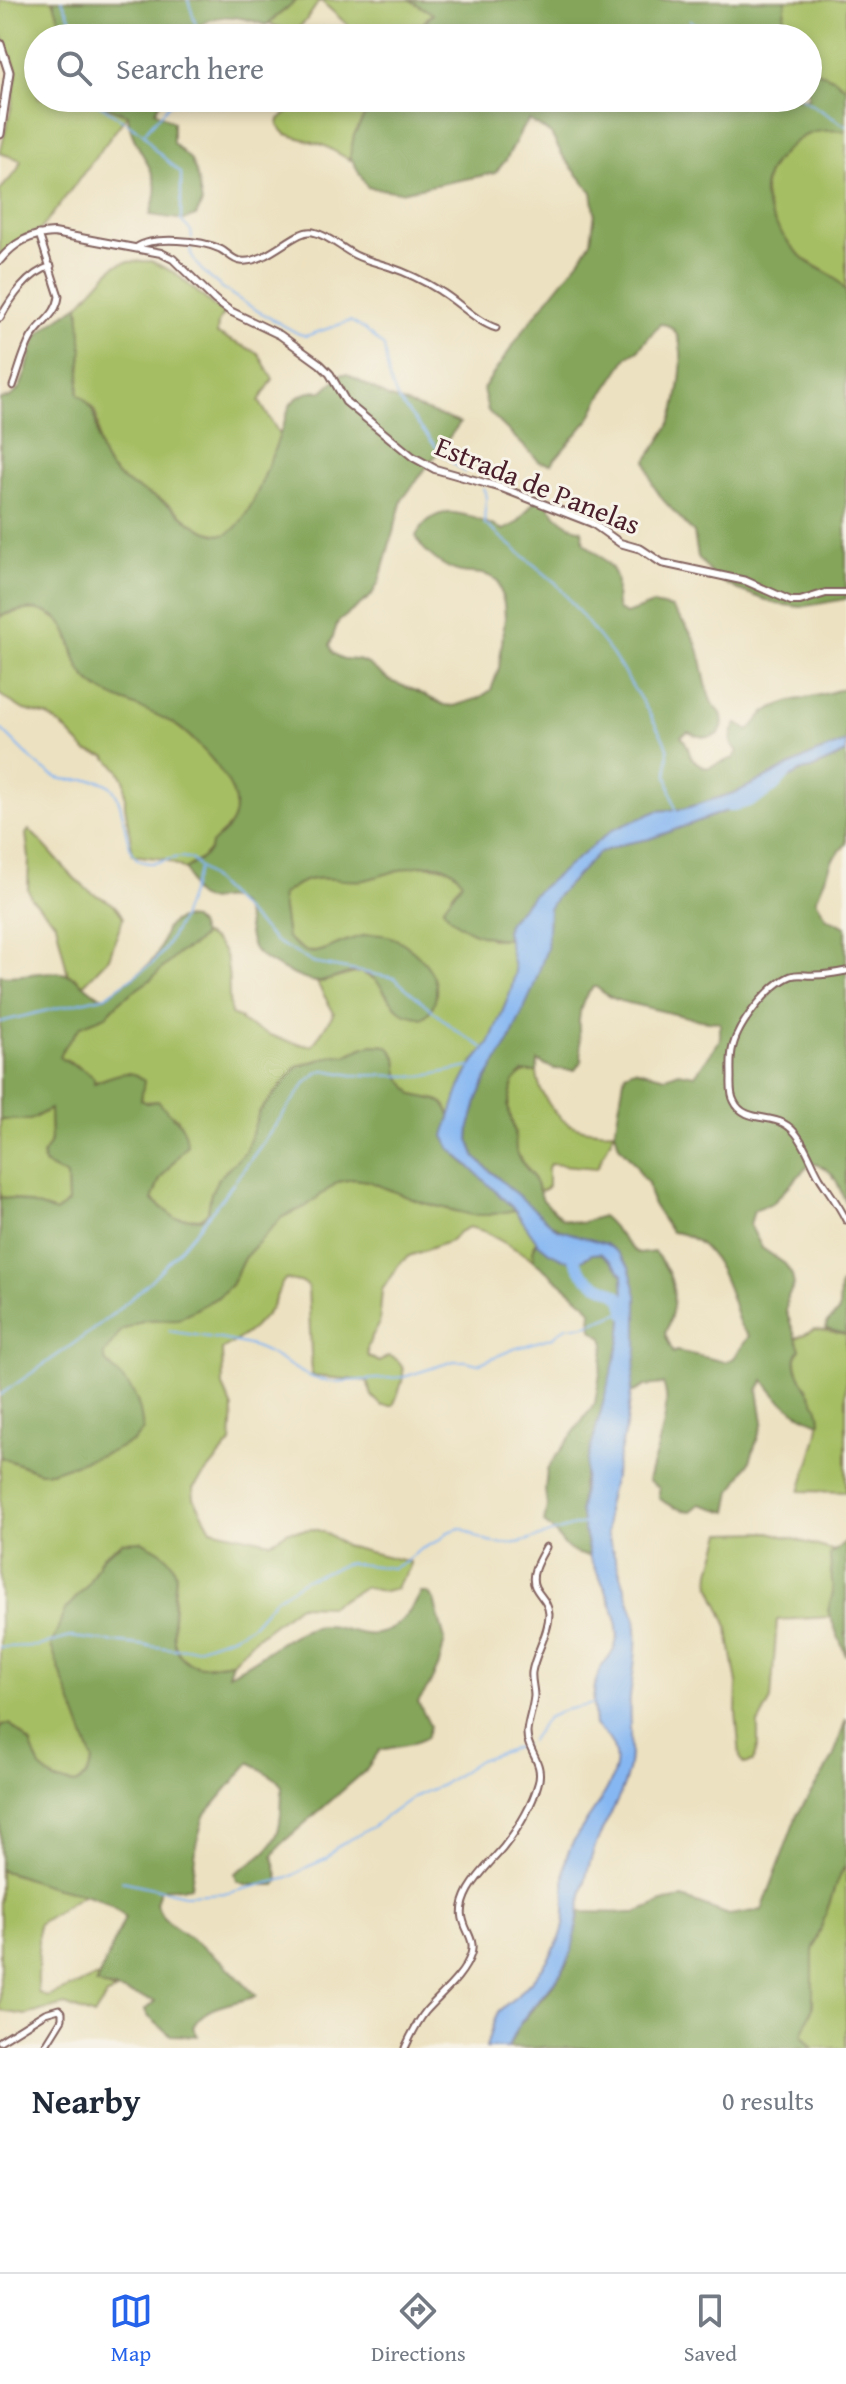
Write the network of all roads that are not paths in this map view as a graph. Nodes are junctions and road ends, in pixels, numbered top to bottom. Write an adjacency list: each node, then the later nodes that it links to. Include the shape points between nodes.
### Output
1 (0, 44): 2 (main road, via 9,72)
2 (0, 134)
3 (39, 234): 4 (street, Estrada de Panelas); 5 (street, via 17,243); 6 (street)
4 (137, 247): 8 (street, via 155,241 204,244 242,262 268,255 311,231 358,257 423,281); 10 (street, Estrada de Panelas, via 173,259 230,311 301,349 330,374 358,413 435,469 592,523 662,563 746,581 791,601)
5 (0, 260)
6 (51, 266): 7 (street, via 29,279); 9 (street, via 58,304 32,337)
7 (0, 318)
8 (496, 328)
9 (13, 386)
10 (846, 593)
11 (846, 971): 12 (street, via 797,975 779,984 735,1039 731,1065 734,1101 744,1112 779,1121 793,1131)
12 (846, 1220)
13 (546, 1547): 16 (street, via 534,1578 549,1616 533,1668 527,1734 538,1759 539,1783 505,1845 466,1895 461,1917 470,1956 420,2019)
14 (0, 2041): 15 (street, via 59,2009 62,2019)
15 (44, 2048)
16 (405, 2048)

